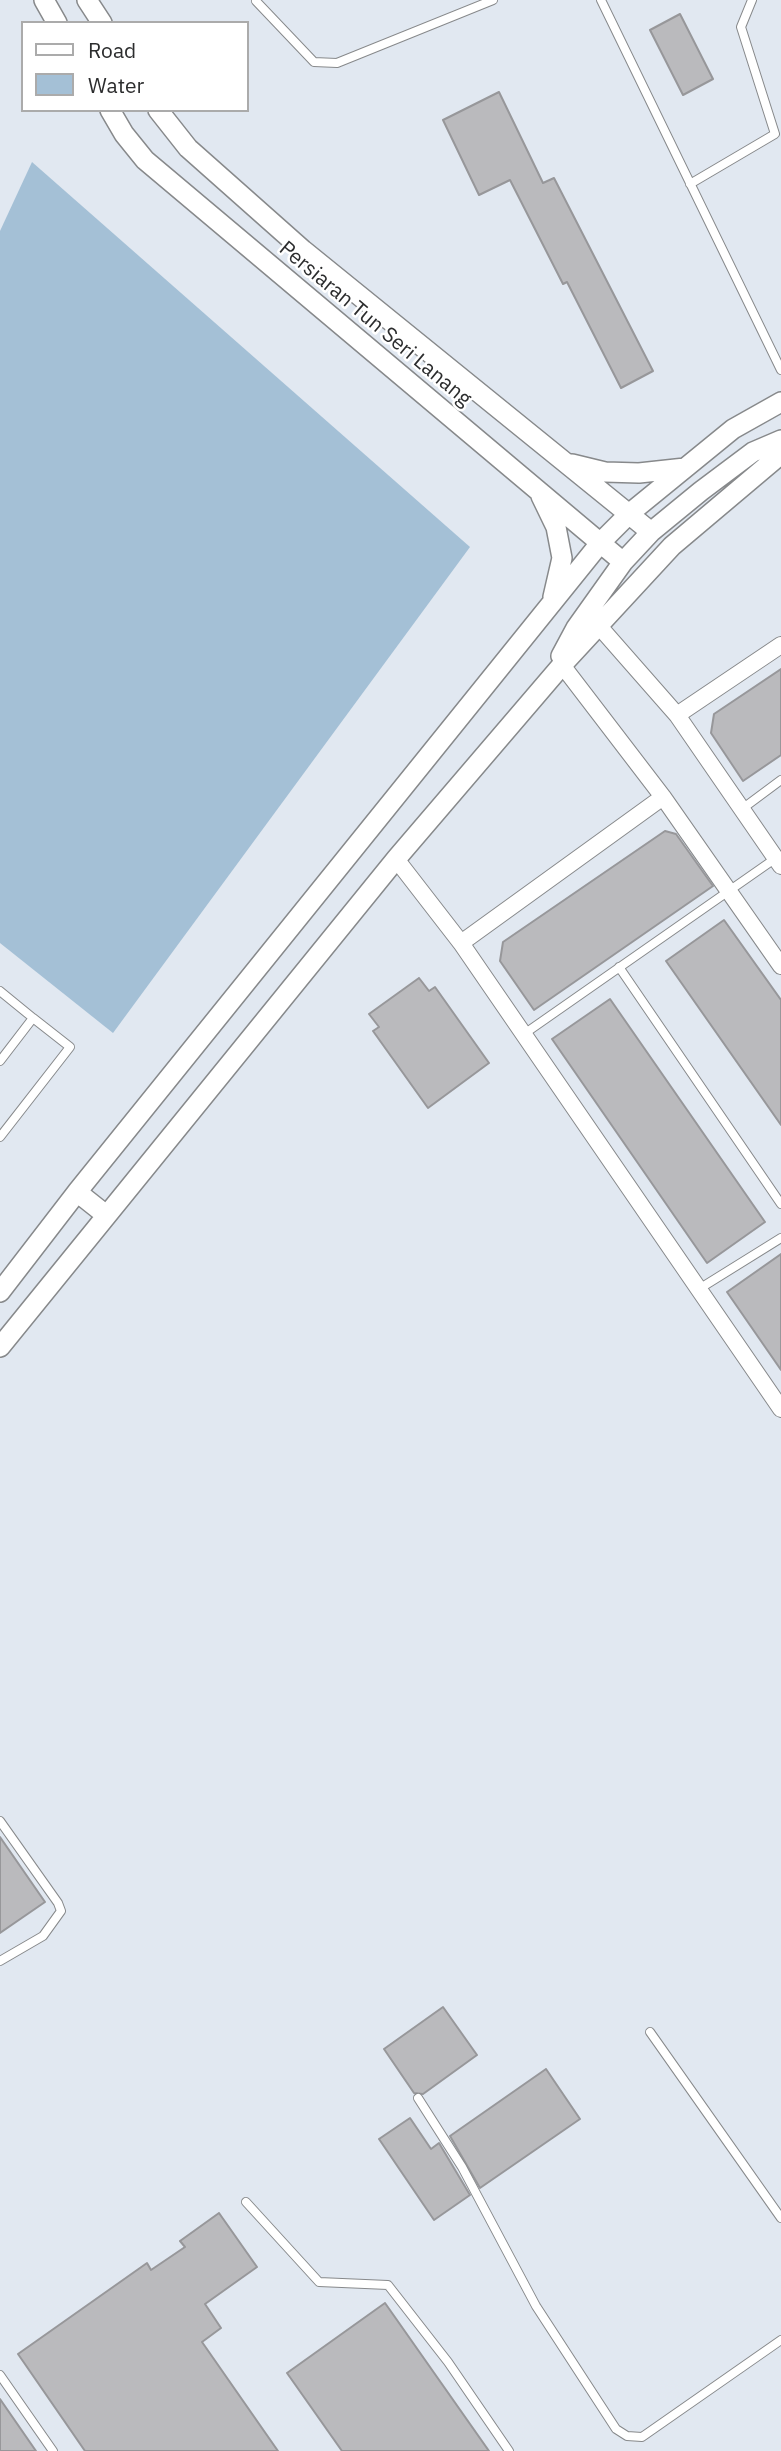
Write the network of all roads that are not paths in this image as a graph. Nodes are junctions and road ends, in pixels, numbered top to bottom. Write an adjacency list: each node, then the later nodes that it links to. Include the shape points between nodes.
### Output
1 (44, 0): 7 (street)
2 (88, 0): 8 (street)
3 (493, 0): 6 (lane, via 337,63 314,62)
4 (601, 0): 12 (lane)
5 (751, 0): 11 (lane, via 741,27)
6 (256, 1)
7 (56, 21)
8 (101, 21)
9 (111, 112): 19 (street, Persiaran Tun Seri Lanang, via 145,160)
10 (160, 112): 17 (street, Persiaran Tun Seri Lanang, via 188,148 303,250)
11 (778, 135): 12 (lane)
12 (690, 184): 13 (lane)
13 (781, 370)
14 (781, 402): 18 (street, via 733,429)
15 (781, 440): 21 (street, via 753,452)
16 (781, 454): 25 (street, via 671,546)
17 (567, 463): 18 (street, via 605,472); 20 (street, Persiaran Tun Seri Lanang)
18 (685, 468): 20 (street)
19 (538, 490): 22 (street, Persiaran Tun Seri Lanang); 24 (street, via 556,527 562,558)
20 (630, 513): 21 (street, Persiaran Tun Seri Lanang); 22 (street)
21 (651, 533): 23 (street)
22 (601, 542): 23 (street, Persiaran Tun Seri Lanang); 24 (street)
23 (623, 562): 27 (street, via 576,628)
24 (552, 602): 43 (street)
25 (598, 625): 27 (street); 28 (street)
26 (781, 645): 28 (street)
27 (556, 672): 30 (street); 32 (street)
28 (677, 715): 31 (street)
29 (781, 780): 31 (lane)
30 (663, 797): 34 (street); 35 (street)
31 (742, 809): 33 (street)
32 (396, 859): 35 (street); 45 (street)
33 (778, 862): 34 (lane)
34 (728, 890): 36 (street); 37 (lane)
35 (461, 943): 40 (street)
36 (781, 965)
37 (619, 967): 40 (lane); 44 (lane)
38 (0, 992): 39 (lane)
39 (33, 1018): 41 (lane); 42 (lane, via 70,1047)
40 (524, 1034): 47 (street)
41 (0, 1061)
42 (0, 1137)
43 (77, 1192): 45 (street); 48 (street)
44 (781, 1204)
45 (106, 1215): 49 (street)
46 (781, 1238): 47 (lane)
47 (699, 1289): 50 (street)
48 (0, 1292)
49 (0, 1347)
50 (781, 1409)
51 (0, 1821): 52 (lane, via 61,1911 43,1936)
52 (0, 1961)
53 (650, 2032): 56 (lane)
54 (418, 2098): 57 (lane, via 462,2167 536,2306 616,2430 642,2437)
55 (246, 2202): 60 (lane, via 319,2282 388,2284)
56 (781, 2218)
57 (781, 2340)
58 (0, 2375): 59 (lane)
59 (53, 2451)
60 (509, 2451)

